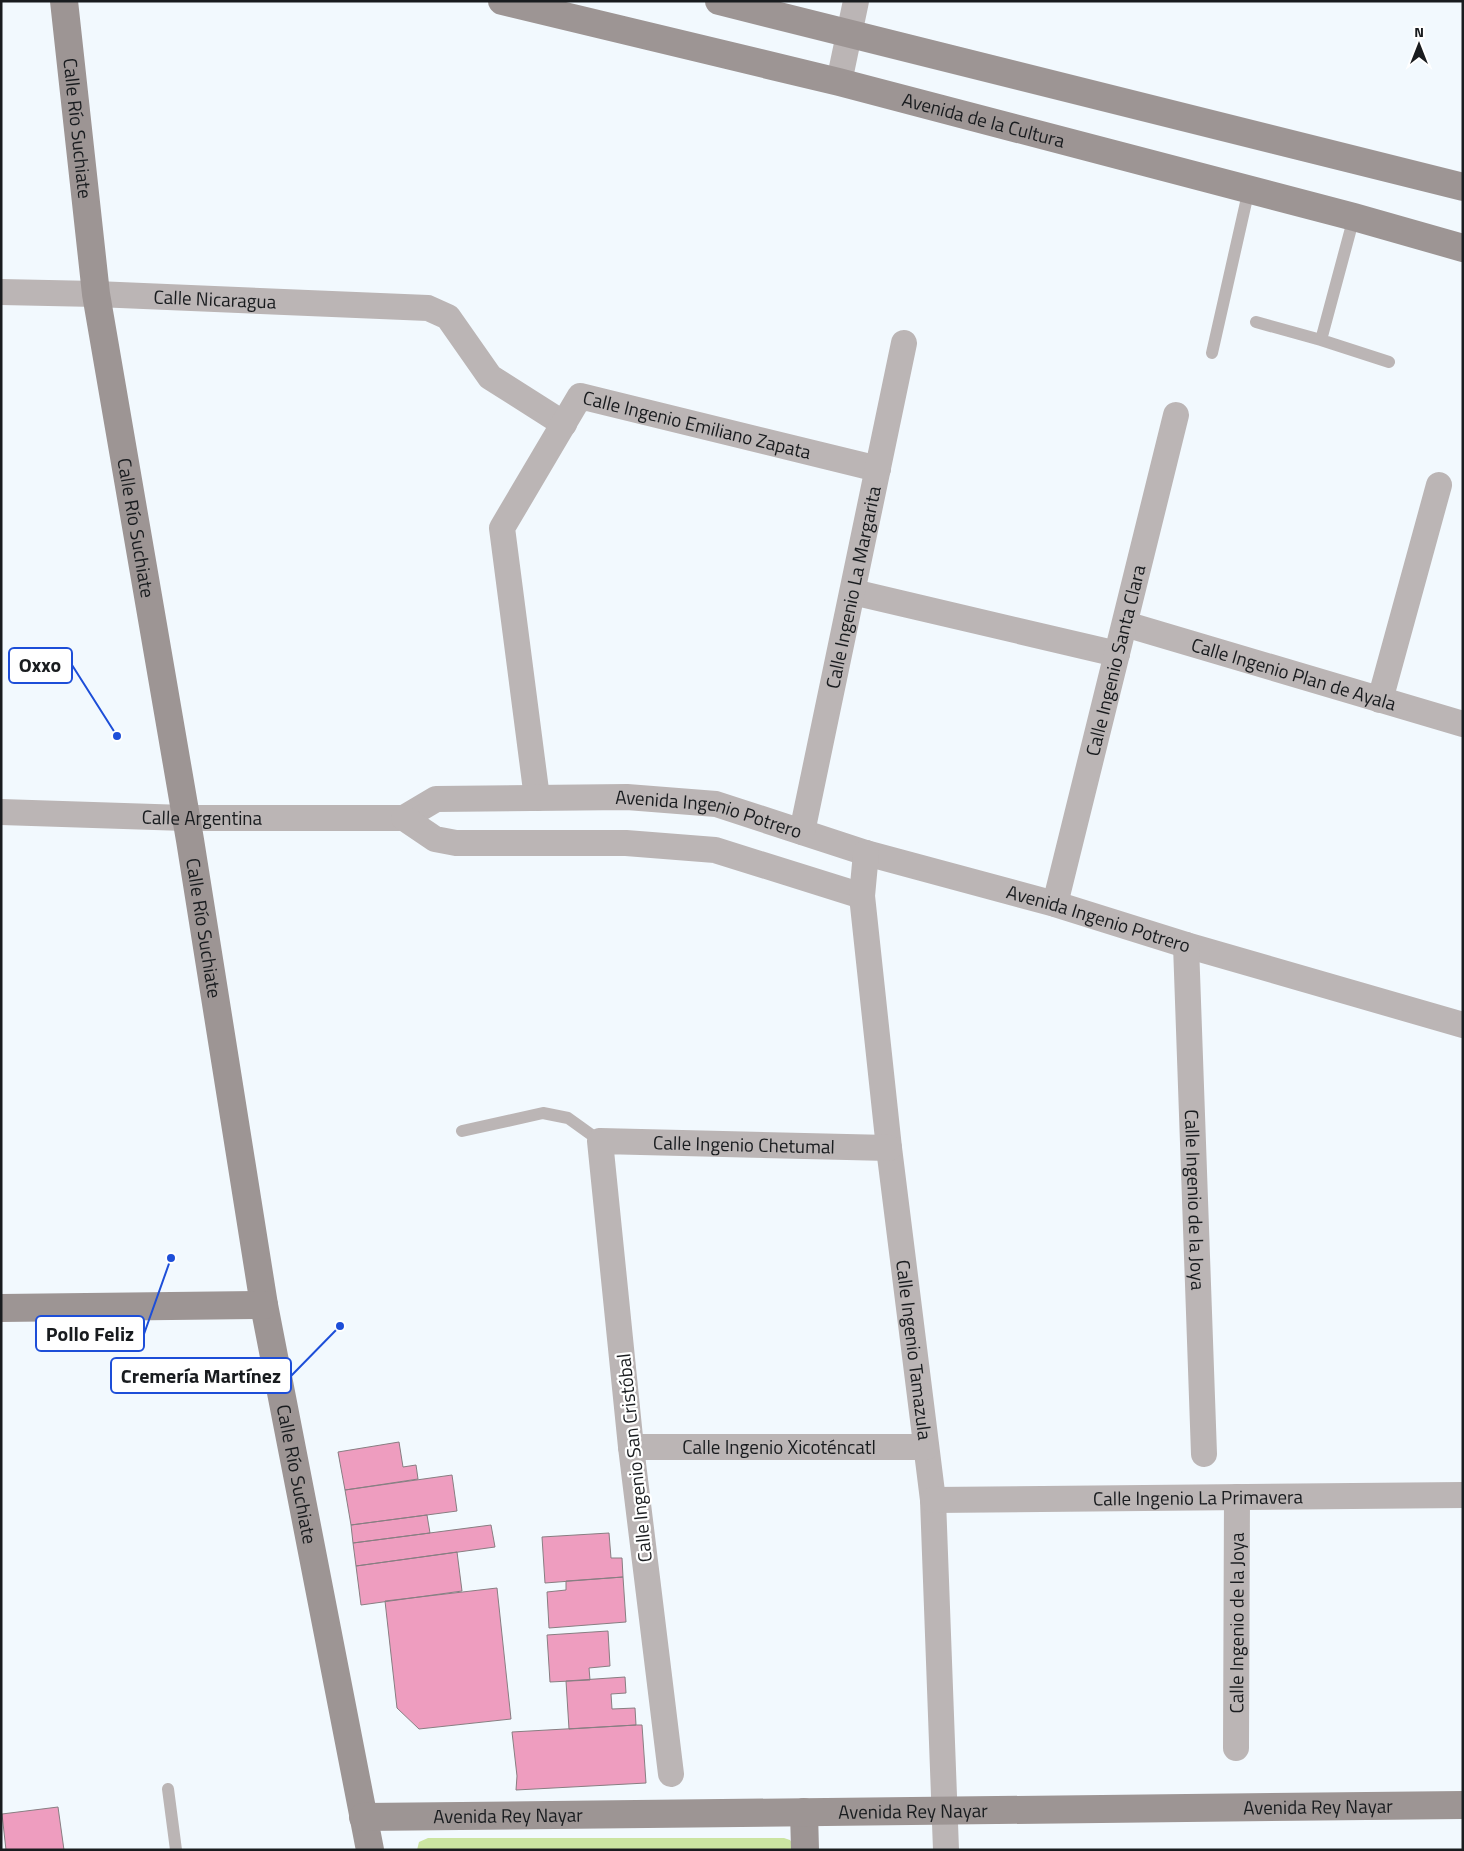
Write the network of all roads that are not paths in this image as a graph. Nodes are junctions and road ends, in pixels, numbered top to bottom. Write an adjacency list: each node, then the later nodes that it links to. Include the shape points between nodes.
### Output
1 (64, 1): 12 (main road, Calle Río Suchiate)
2 (502, 1): 6 (main road, Avenida de la Cultura)
3 (719, 1): 5 (main road)
4 (856, 1): 5 (street)
5 (849, 34): 6 (street); 7 (main road)
6 (839, 82): 8 (main road, Avenida de la Cultura)
7 (1463, 187)
8 (1249, 189): 9 (main road, Avenida de la Cultura); 16 (lane)
9 (1354, 217): 10 (main road, Avenida de la Cultura); 14 (lane)
10 (1463, 248)
11 (1, 292): 12 (street, Calle Nicaragua)
12 (96, 294): 19 (street, Calle Nicaragua, via 428,308 448,317 490,377); 29 (main road, Calle Río Suchiate)
13 (1256, 322): 14 (lane)
14 (1321, 340): 17 (lane)
15 (904, 343): 20 (street, Calle Ingenio La Margarita)
16 (1212, 353)
17 (1389, 362)
18 (1176, 415): 23 (street, Calle Ingenio Santa Clara)
19 (564, 424): 20 (street, Calle Ingenio Emiliano Zapata, via 580,396); 27 (street, Calle Ingenio Emiliano Zapata, via 502,528)
20 (878, 469): 22 (street, Calle Ingenio La Margarita)
21 (1439, 485): 25 (street)
22 (852, 592): 24 (street); 31 (street, Calle Ingenio La Margarita)
23 (1125, 624): 24 (street, Calle Ingenio Santa Clara); 25 (street, Calle Ingenio Plan de Ayala)
24 (1117, 654): 34 (street, Calle Ingenio Santa Clara)
25 (1380, 700): 26 (street, Calle Ingenio Plan de Ayala)
26 (1463, 724)
27 (537, 798): 30 (street, Avenida Ingenio Potrero, via 436,799); 31 (street, Avenida Ingenio Potrero, via 628,797 716,804)
28 (1, 812): 29 (street, Calle Argentina)
29 (185, 818): 30 (street, Calle Argentina); 40 (main road, Calle Río Suchiate)
30 (404, 818): 33 (street, Avenida Ingenio Potrero, via 435,839 456,843 626,843 715,850)
31 (802, 832): 32 (street, Avenida Ingenio Potrero)
32 (866, 853): 33 (street, Calle Ingenio Tamazula); 34 (street, Avenida Ingenio Potrero)
33 (862, 896): 39 (street, Calle Ingenio Tamazula)
34 (1055, 904): 35 (street, Avenida Ingenio Potrero)
35 (1186, 945): 36 (street, Avenida Ingenio Potrero); 44 (street, Calle Ingenio de la Joya)
36 (1463, 1025)
37 (462, 1130): 38 (lane, via 543,1113 568,1118)
38 (600, 1141): 39 (street, Calle Ingenio Chetumal); 42 (street, Calle Ingenio San Cristóbal)
39 (890, 1148): 43 (street, Calle Ingenio Tamazula)
40 (264, 1305): 41 (main road); 54 (main road, Calle Río Suchiate)
41 (1, 1308)
42 (632, 1447): 43 (street, Calle Ingenio Xicoténcatl); 49 (street, Calle Ingenio San Cristóbal)
43 (926, 1447): 47 (street, Calle Ingenio Tamazula)
44 (1204, 1454)
45 (1463, 1495): 46 (street, Calle Ingenio La Primavera)
46 (1237, 1497): 47 (street, Calle Ingenio La Primavera); 48 (street, Calle Ingenio de la Joya)
47 (933, 1500): 53 (street, Calle Ingenio Tamazula)
48 (1236, 1748)
49 (671, 1774)
50 (168, 1789): 55 (lane)
51 (1463, 1805): 53 (main road, Avenida Rey Nayar)
52 (804, 1812): 53 (main road, Avenida Rey Nayar); 54 (main road, Avenida Rey Nayar); 57 (main road)
53 (944, 1812): 58 (street, Calle Ingenio Tamazula)
54 (363, 1817): 56 (main road, Calle Río Suchiate)
55 (176, 1850)
56 (370, 1850)
57 (805, 1850)
58 (946, 1850)

